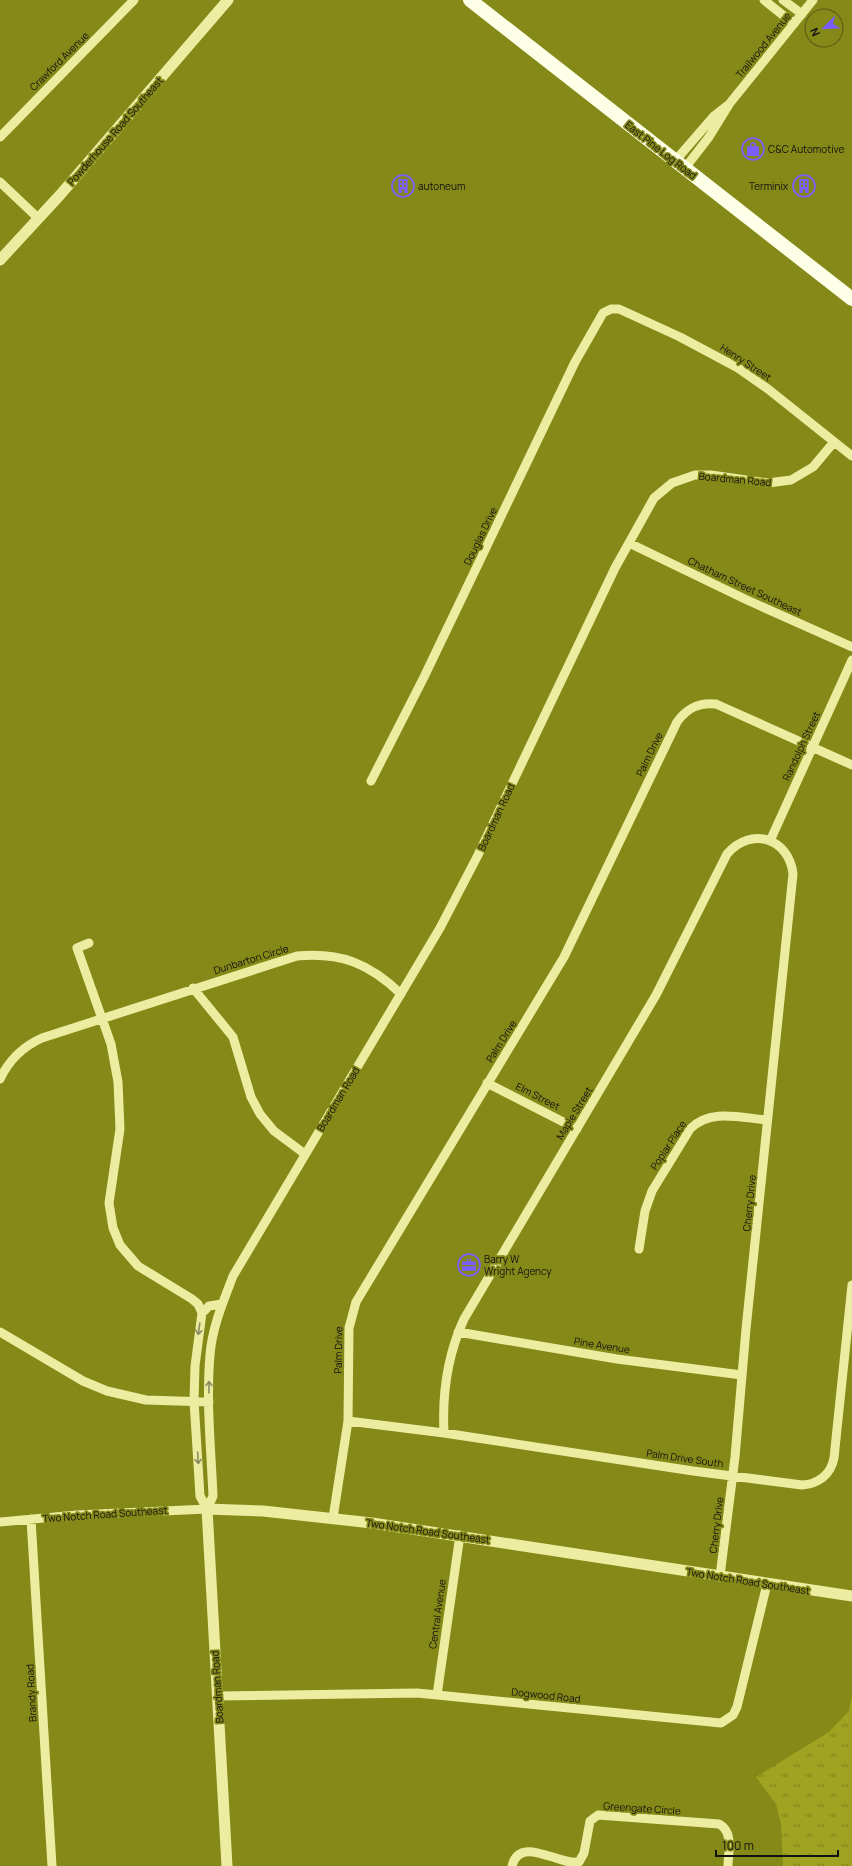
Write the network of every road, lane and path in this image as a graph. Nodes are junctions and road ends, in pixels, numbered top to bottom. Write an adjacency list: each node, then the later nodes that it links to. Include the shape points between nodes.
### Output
1 (134, 0): 9 (street, Crawford Avenue)
2 (228, 0): 12 (street, Powderhouse Road Southeast)
3 (470, 0): 10 (main road, East Pine Log Road)
4 (764, 0): 8 (street)
5 (783, 0): 7 (street)
6 (813, 0): 7 (street, Trailwood Avenue)
7 (802, 14): 8 (street, Trailwood Avenue)
8 (794, 24): 10 (street, Trailwood Avenue, via 730,103 714,116)
9 (0, 137)
10 (680, 165): 14 (main road, East Pine Log Road)
11 (0, 182): 12 (street)
12 (38, 218): 13 (street, Powderhouse Road Southeast)
13 (0, 260)
14 (852, 299)
15 (615, 308): 16 (street, Henry Street, via 680,337 733,365 768,389); 23 (street, Douglas Drive, via 606,310 600,316 575,362 424,677)
16 (834, 442): 17 (street, Henry Street); 18 (street, Boardman Road, via 810,470 784,482 749,482 703,475 687,477 672,483 654,498)
17 (852, 456)
18 (629, 543): 19 (street, Chatham Street Southeast); 27 (street, Boardman Road, via 478,855 440,928)
19 (852, 647)
20 (852, 660): 21 (street, Randolph Street)
21 (812, 748): 22 (street); 24 (street, Randolph Street); 30 (street, Palm Drive, via 716,704 698,705 682,715 564,957)
22 (852, 765)
23 (371, 780)
24 (770, 841): 31 (street, Cherry Drive, via 785,852 791,862 793,874); 32 (street, Maple Street, via 758,838 746,840 735,845 727,854 656,996)
25 (89, 943): 28 (street, via 77,948)
26 (193, 988): 27 (street, Dunbarton Circle, via 296,956 325,954 365,967); 28 (street, Dunbarton Circle); 33 (street, via 233,1037 251,1097 260,1114 274,1131)
27 (401, 994): 33 (street, Boardman Road)
28 (102, 1018): 29 (street, Dunbarton Circle, via 34,1041 14,1057); 37 (street, via 116,1067 120,1098 120,1129 110,1203 113,1228 120,1245 135,1263 192,1299)
29 (0, 1079)
30 (487, 1083): 32 (street, Elm Street); 43 (street, Palm Drive, via 356,1302 349,1328)
31 (767, 1120): 34 (street, Poplar Place, via 717,1116 699,1121 690,1128 650,1196); 40 (street, Cherry Drive)
32 (578, 1129): 39 (street, Maple Street)
33 (305, 1154): 36 (street, Boardman Road, via 233,1276)
34 (638, 1249)
35 (852, 1285): 45 (street, Palm Drive South, via 834,1458 830,1469 818,1481 808,1484)
36 (222, 1304): 37 (street, via 209,1306); 42 (street, Boardman Road, one-way to 36, via 210,1354)
37 (202, 1312): 41 (street, Boardman Road, one-way to 41, via 195,1366)
38 (0, 1332): 41 (street, via 77,1377 107,1391 146,1400)
39 (458, 1332): 40 (street, Pine Avenue, via 624,1360); 44 (street, Maple Street, via 445,1386)
40 (742, 1375): 45 (street, Cherry Drive)
41 (194, 1401): 42 (street); 46 (street, Boardman Road, one-way to 46, via 200,1496)
42 (210, 1402): 46 (street, Boardman Road, via 213,1496)
43 (348, 1421): 44 (street, Palm Drive South); 47 (street, Palm Drive)
44 (444, 1433): 45 (street, Palm Drive South)
45 (733, 1476): 51 (street, Cherry Drive)
46 (208, 1509): 47 (street, Two Notch Road Southeast); 48 (street, Two Notch Road Southeast); 55 (street, Boardman Road)
47 (333, 1518): 50 (street, Two Notch Road Southeast)
48 (31, 1519): 49 (street, Two Notch Road Southeast); 56 (street, Brandy Road)
49 (0, 1522)
50 (460, 1535): 51 (street, Two Notch Road Southeast); 54 (street, Central Avenue)
51 (720, 1576): 52 (street, Two Notch Road Southeast)
52 (767, 1584): 53 (street, Two Notch Road Southeast); 54 (street, Dogwood Road, via 737,1707 730,1718 721,1723)
53 (852, 1596)
54 (437, 1695): 55 (street, Dogwood Road, via 365,1693)
55 (218, 1696): 57 (street, Boardman Road)
56 (52, 1866)
57 (227, 1866)
58 (512, 1866): 59 (street, Greengate Circle, via 514,1858 527,1852 568,1863 579,1862 584,1853 590,1821 598,1816 719,1824 726,1828 729,1835)
59 (728, 1866)

